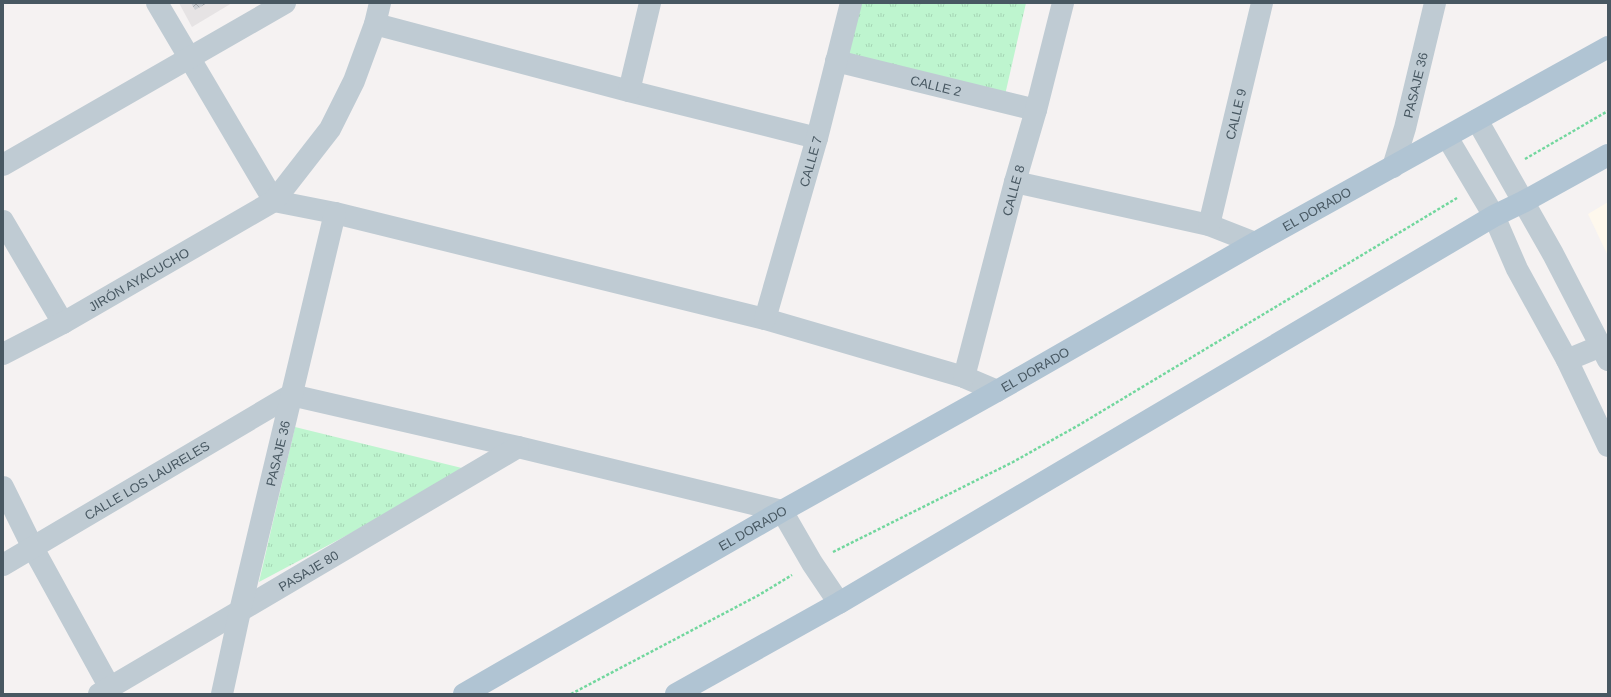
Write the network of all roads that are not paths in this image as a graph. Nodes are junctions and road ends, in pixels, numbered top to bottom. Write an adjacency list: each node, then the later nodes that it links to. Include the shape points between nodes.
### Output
1 (157, 3): 11 (street)
2 (285, 3): 11 (street)
3 (380, 3): 9 (street)
4 (650, 3): 13 (street)
5 (851, 3): 12 (street, CALLE 7)
6 (1063, 3): 14 (street, CALLE 8)
7 (1262, 3): 27 (street, CALLE 9)
8 (1435, 3): 20 (street, PASAJE 36)
9 (375, 24): 13 (street); 22 (street, via 354,81 330,129)
10 (1608, 47): 15 (main road, EL DORADO)
11 (189, 57): 19 (street); 22 (street)
12 (836, 61): 14 (street, CALLE 2); 17 (street, CALLE 7)
13 (629, 91): 17 (street)
14 (1036, 110): 21 (street, CALLE 8)
15 (1477, 120): 16 (main road, EL DORADO); 23 (street)
16 (1447, 137): 20 (main road, EL DORADO); 25 (street)
17 (817, 138): 29 (street, CALLE 7)
18 (1608, 155): 23 (main road)
19 (3, 164)
20 (1393, 167): 28 (main road, EL DORADO)
21 (1015, 182): 27 (street); 34 (street, CALLE 8)
22 (274, 201): 24 (street); 30 (street, JIRÓN AYACUCHO)
23 (1523, 202): 25 (main road); 31 (street)
24 (335, 213): 29 (street); 36 (street, PASAJE 36)
25 (1494, 216): 33 (street, via 1518,269); 43 (main road)
26 (3, 221): 30 (street)
27 (1209, 225): 28 (street)
28 (1255, 243): 35 (main road, EL DORADO)
29 (765, 319): 34 (street)
30 (63, 323): 32 (street, JIRÓN AYACUCHO)
31 (1605, 353): 33 (street)
32 (3, 354)
33 (1567, 360): 37 (street)
34 (964, 377): 35 (street)
35 (997, 391): 40 (main road, EL DORADO)
36 (291, 395): 38 (street); 41 (street, CALLE LOS LAURELES); 44 (street, PASAJE 36)
37 (1608, 446)
38 (518, 447): 40 (street); 44 (street, PASAJE 80)
39 (3, 487): 41 (street)
40 (782, 511): 43 (street, via 812,563); 47 (main road, EL DORADO)
41 (33, 548): 42 (street, CALLE LOS LAURELES); 45 (street)
42 (3, 565)
43 (840, 603): 48 (main road)
44 (240, 611): 45 (street, PASAJE 80); 46 (street, PASAJE 36)
45 (104, 691)
46 (222, 694)
47 (464, 694)
48 (676, 694)

